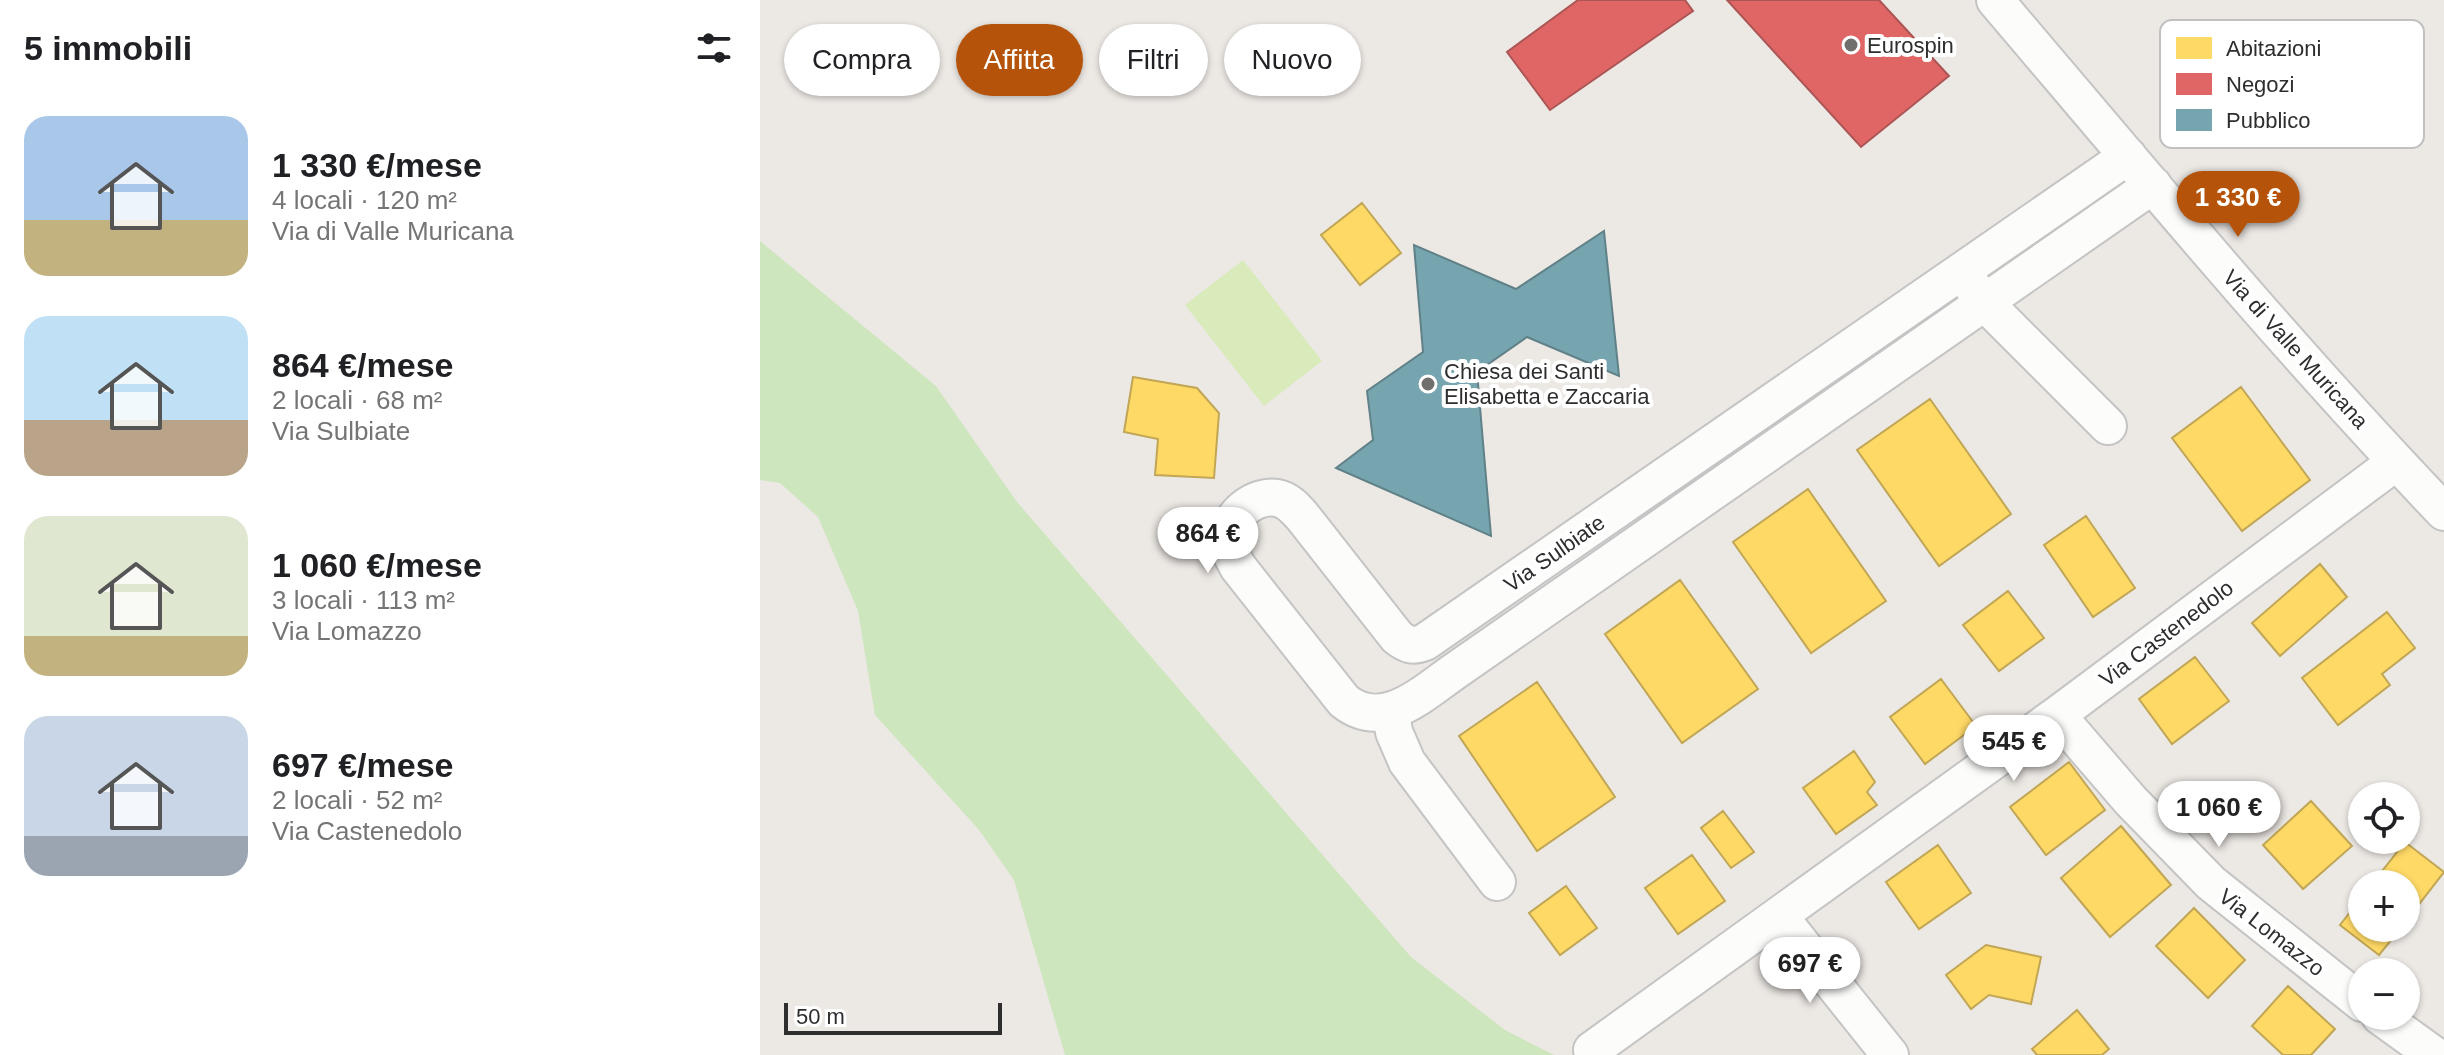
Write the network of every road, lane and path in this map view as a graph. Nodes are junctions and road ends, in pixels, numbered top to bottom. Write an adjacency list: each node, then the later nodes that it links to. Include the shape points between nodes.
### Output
1 (1995, 0): 2 (street, Via di Valle Muricana)
2 (2128, 156): 3 (street, Via di Valle Muricana); 4 (street, Via Sulbiate)
3 (2153, 185): 5 (street, Via Sulbiate); 9 (street, Via di Valle Muricana)
4 (1962, 271): 5 (street); 6 (street, Via Sulbiate)
5 (1984, 302): 7 (street); 8 (street, Via Sulbiate)
6 (1772, 402): 8 (street); 10 (street, Via Sulbiate)
7 (2108, 426)
8 (1795, 434): 12 (street, Via Sulbiate)
9 (2396, 462): 11 (street, Via di Valle Muricana); 16 (street, Via Castenedolo)
10 (1643, 491): 12 (street); 13 (street, Via Sulbiate)
11 (2444, 512)
12 (1666, 524): 14 (street, Via Sulbiate)
13 (1507, 585): 14 (street); 15 (street, Via Sulbiate, via 1425,642 1408,645 1294,507 1279,498 1264,498 1237,515 1228,545 1238,567 1344,701 1369,714)
14 (1527, 621): 15 (street, Via Sulbiate)
15 (1391, 711): 17 (street, via 1407,762)
16 (2057, 715): 18 (street, Via Castenedolo); 19 (street, Via Lomazzo, via 2211,883)
17 (1497, 882)
18 (1779, 916): 21 (street, Via Castenedolo); 22 (street)
19 (2348, 992)
20 (2399, 1030): 23 (street)
21 (1592, 1050)
22 (1890, 1055)
23 (2434, 1055)

